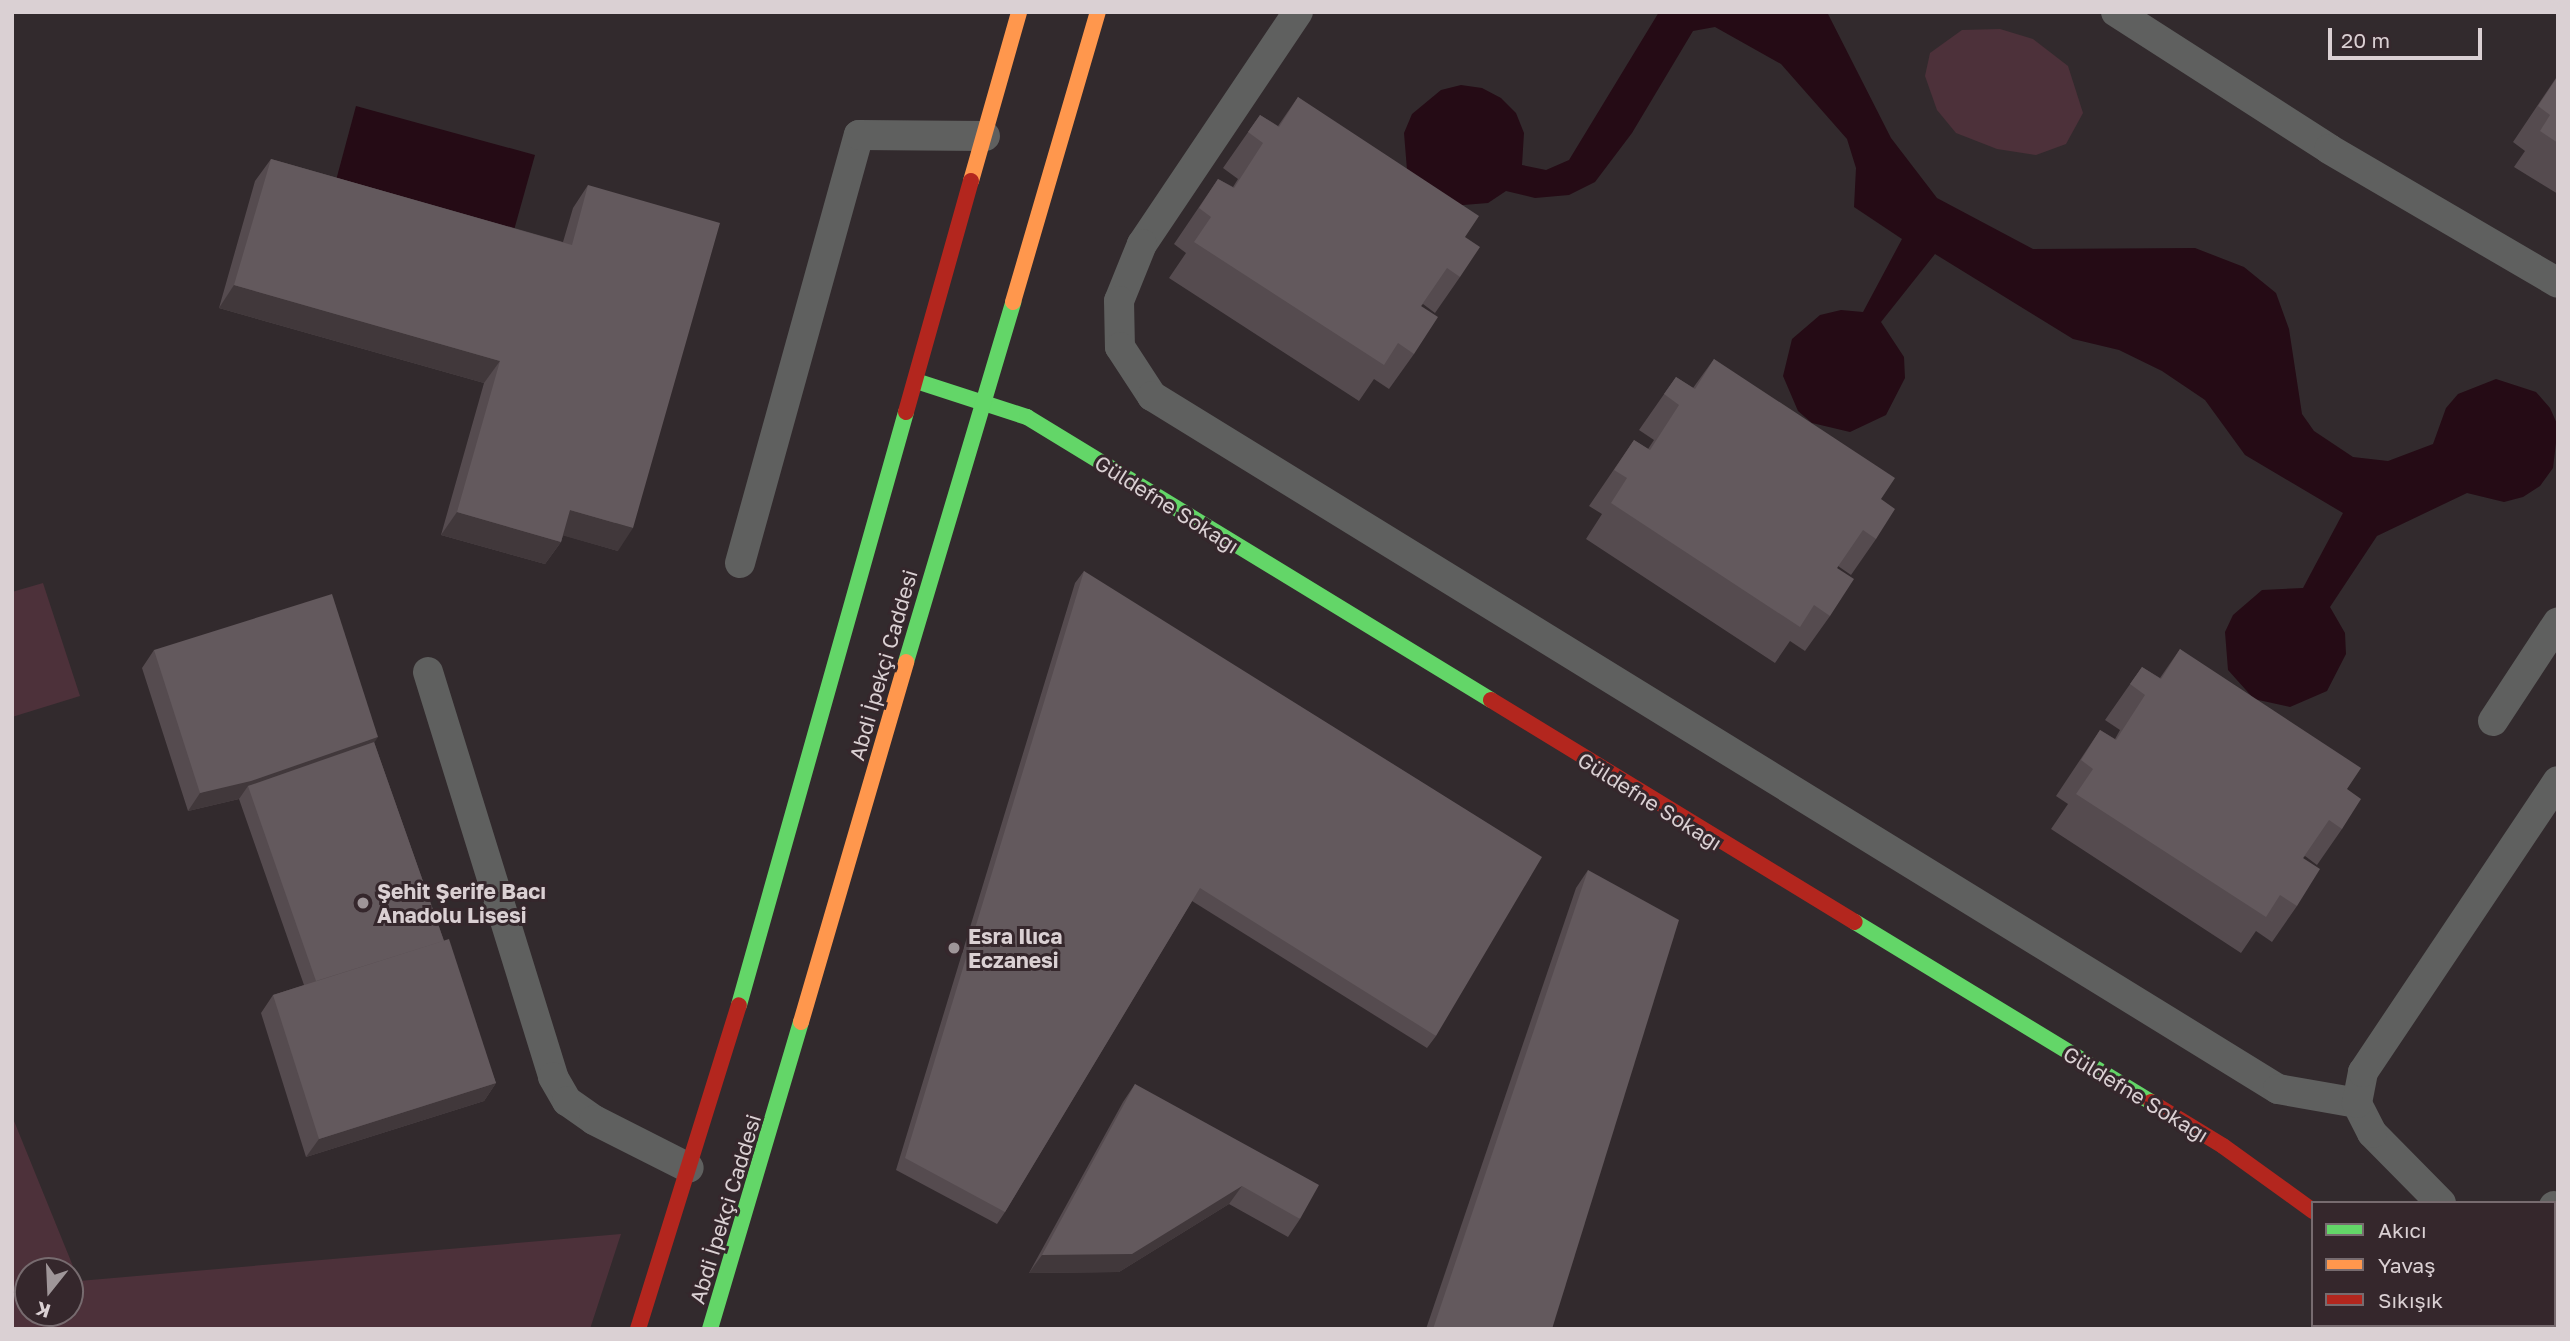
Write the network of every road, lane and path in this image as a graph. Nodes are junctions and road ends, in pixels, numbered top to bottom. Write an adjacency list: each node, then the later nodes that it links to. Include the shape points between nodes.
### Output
1 (1019, 12): 5 (street)
2 (1098, 12): 8 (street, Abdi İpekçi Caddesi)
3 (1298, 12): 14 (lane, via 1142,244 1119,301 1120,347 1152,396 2278,1089)
4 (2116, 12): 6 (lane, via 2329,149)
5 (985, 136): 7 (street); 9 (lane, via 859,135)
6 (2558, 283)
7 (916, 380): 8 (street, Güldefne Sokağı); 15 (street)
8 (981, 402): 17 (street, Güldefne Sokağı, via 1027,417 2224,1146); 19 (street, Abdi İpekçi Caddesi)
9 (740, 563)
10 (2558, 622): 12 (lane)
11 (428, 673): 15 (lane, via 553,1077 567,1101 594,1120)
12 (2493, 721)
13 (2558, 781): 14 (lane, via 2363,1072)
14 (2357, 1103): 16 (lane, via 2372,1133)
15 (689, 1168): 18 (street)
16 (2439, 1201)
17 (2311, 1211)
18 (638, 1329)
19 (710, 1329)

